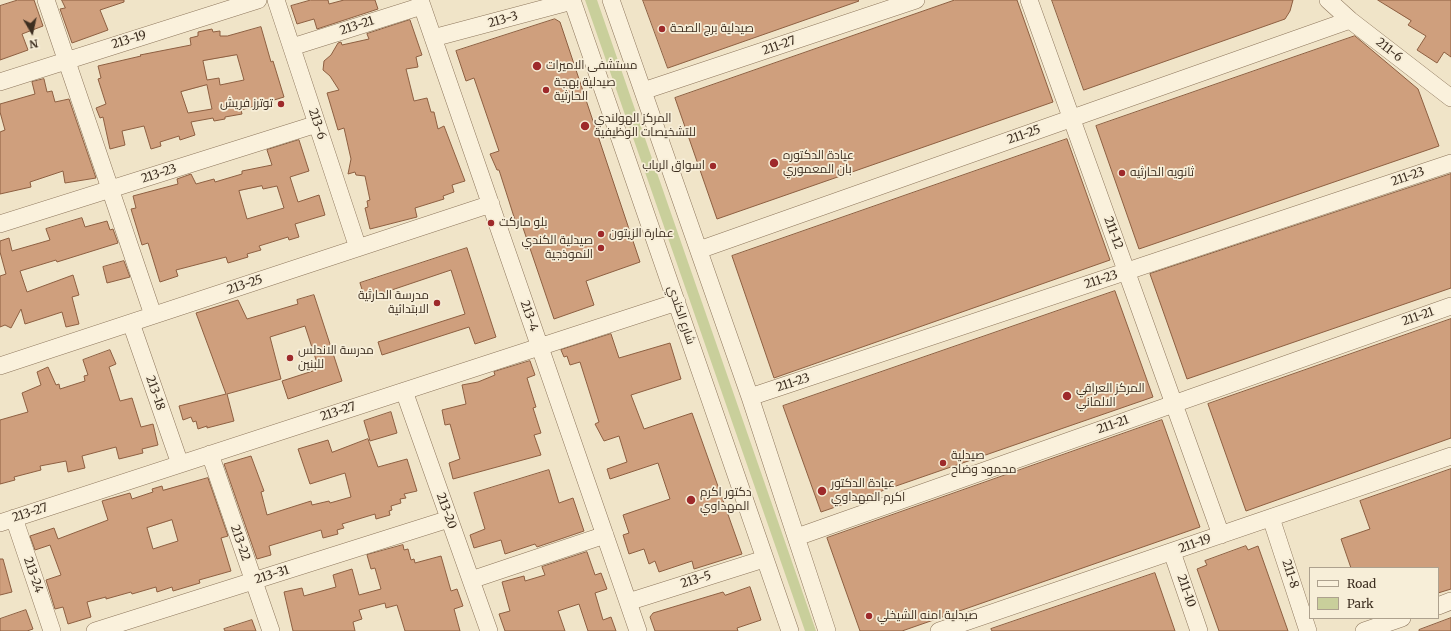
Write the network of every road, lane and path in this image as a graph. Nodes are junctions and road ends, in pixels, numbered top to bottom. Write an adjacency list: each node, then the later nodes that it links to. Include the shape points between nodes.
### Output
1 (46, 0): 13 (street)
2 (258, 0): 13 (street, 213-19)
3 (276, 0): 12 (street, 213-6)
4 (572, 0): 11 (street, 213-3); 26 (street, شارع الكندي)
5 (611, 0): 15 (street)
6 (916, 0): 15 (street, 211-27)
7 (1029, 0): 17 (street, 211-12)
8 (1328, 0): 10 (street, 211-6)
9 (421, 3): 11 (street, 213-4); 12 (street, 213-21)
10 (1350, 20): 16 (street, 211-6); 17 (street, 211-25)
11 (434, 38): 21 (street, 213-4)
12 (292, 47): 18 (street, 213-6)
13 (66, 60): 14 (street, 213-19); 20 (street)
14 (0, 82)
15 (643, 91): 24 (street)
16 (1451, 98)
17 (1071, 118): 24 (street, 211-25); 25 (street, 211-12)
18 (317, 124): 20 (street, 213-23); 23 (street, 213-6)
19 (1451, 163): 25 (street, 211-23)
20 (110, 190): 22 (street, 213-23); 28 (street)
21 (490, 204): 23 (street, 213-25); 30 (street, 213-4)
22 (0, 224)
23 (358, 248): 28 (street, 213-25)
24 (699, 250): 33 (street)
25 (1126, 271): 33 (street, 211-23); 34 (street, 211-12)
26 (677, 302): 30 (street, 213-27); 45 (street, شارع الكندي)
27 (1451, 306): 34 (street, 211-21)
28 (153, 315): 29 (street, 213-25)
29 (131, 323): 31 (street, 213-25); 37 (street, 213-18)
30 (540, 347): 32 (street, 213-27); 41 (street, 213-4)
31 (0, 366)
32 (404, 391): 35 (street, 213-27); 39 (street, 213-20)
33 (750, 397): 43 (street)
34 (1174, 404): 42 (street, 211-12); 43 (street, 211-21)
35 (210, 454): 37 (street, 213-27); 47 (street, 213-22)
36 (1451, 456): 38 (street, 211-19)
37 (180, 464): 40 (street, 213-27)
38 (1271, 518): 42 (street, 211-19); 61 (street, 211-8)
39 (449, 519): 46 (street, 213-20); 47 (street, 213-31)
40 (7, 521): 52 (street, 213-24)
41 (605, 535): 46 (street); 49 (street, 213-4)
42 (1221, 535): 44 (street, 211-19)
43 (797, 537): 58 (street)
44 (1172, 552): 59 (street, 211-19); 60 (street, 211-10)
45 (764, 559): 49 (street, 213-5); 57 (street, شارع الكندي)
46 (471, 580): 55 (street, 213-20)
47 (253, 581): 53 (street, 213-31); 54 (street, 213-22)
48 (1451, 601): 50 (street)
49 (628, 602): 56 (street, 213-4)
50 (1439, 606)
51 (1399, 619): 62 (street)
52 (52, 631)
53 (95, 631)
54 (270, 631)
55 (489, 631)
56 (638, 631)
57 (790, 631)
58 (827, 631)
59 (939, 631)
60 (1199, 631)
61 (1308, 631)
62 (1364, 631)

